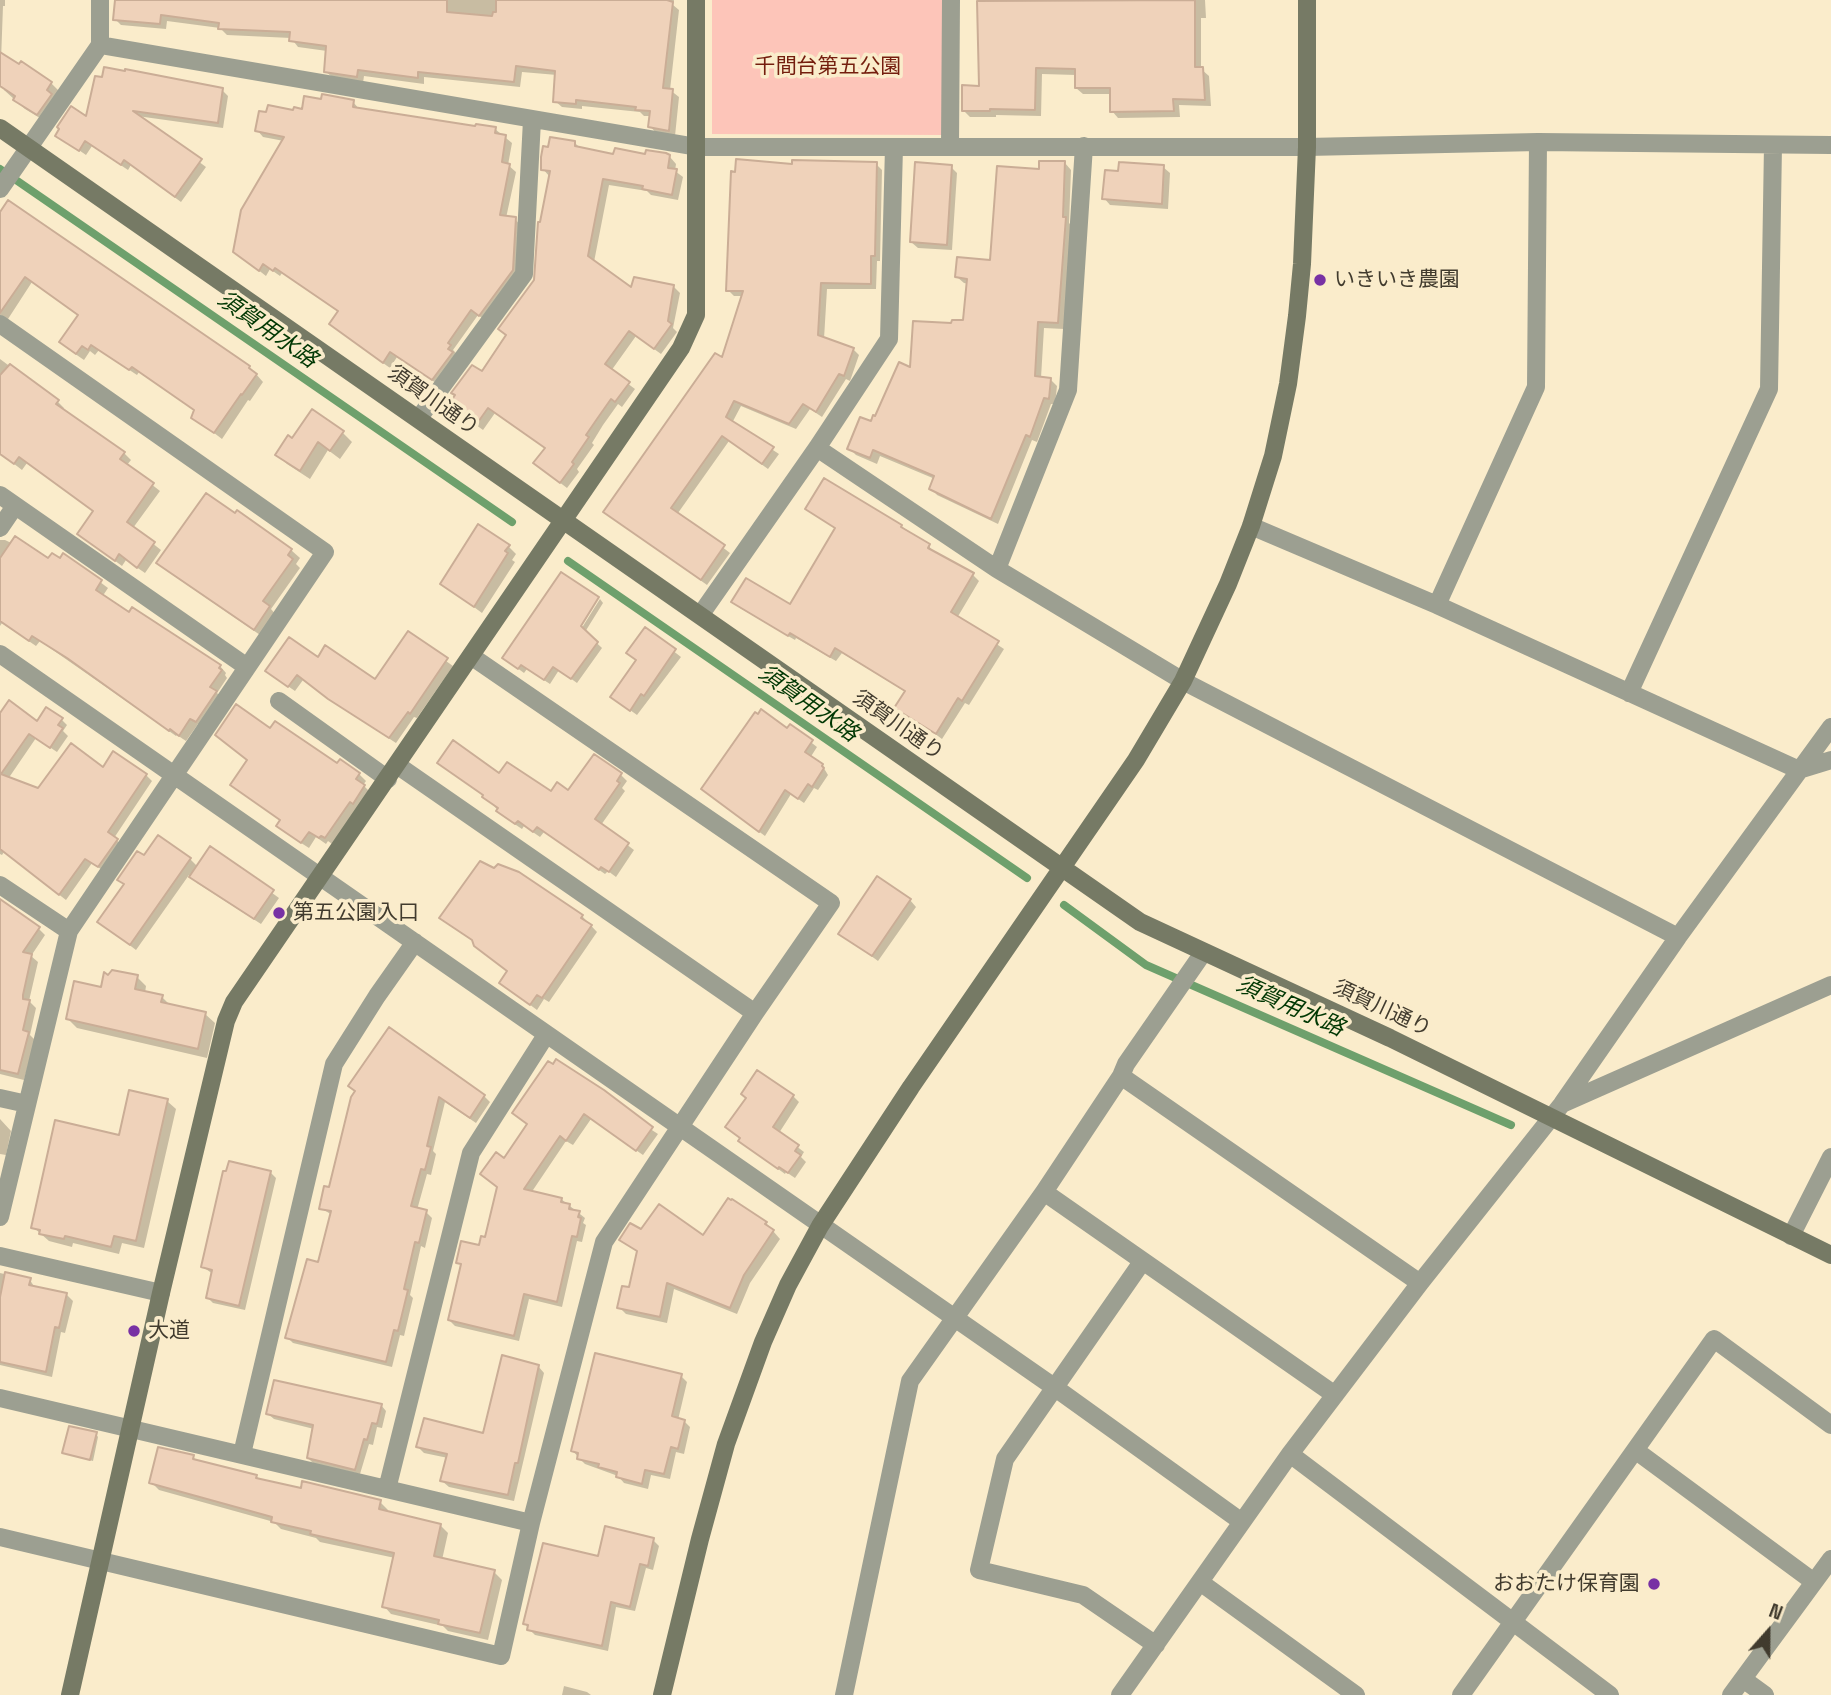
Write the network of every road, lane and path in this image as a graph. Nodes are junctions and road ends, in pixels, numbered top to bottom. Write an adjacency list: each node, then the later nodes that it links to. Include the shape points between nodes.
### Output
1 (100, 0): 5 (street)
2 (696, 0): 13 (street)
3 (951, 0): 9 (street)
4 (1307, 0): 15 (street)
5 (100, 45): 6 (street); 16 (street)
6 (532, 120): 13 (street); 19 (street, via 524,274)
7 (0, 128): 16 (street, 須賀川通り)
8 (1538, 142): 10 (street); 15 (street); 27 (street, via 1536,387)
9 (950, 145): 12 (street); 14 (street)
10 (1773, 145): 11 (street); 33 (street, via 1769,390)
11 (1831, 145)
12 (1084, 146): 15 (street); 26 (street, via 1068,390)
13 (697, 147): 14 (street); 23 (street, via 696,315 681,348)
14 (894, 147): 20 (street, via 889,339)
15 (1307, 147): 24 (street, via 1303,264 1288,384 1273,456)
16 (28, 148): 17 (street); 19 (street, 須賀川通り)
17 (0, 189)
18 (0, 324): 31 (street, via 325,552)
19 (419, 418): 23 (street, 須賀川通り)
20 (817, 448): 26 (street); 28 (street)
21 (0, 495): 22 (street)
22 (15, 506): 25 (street); 31 (street)
23 (563, 519): 28 (street, 須賀川通り); 30 (street)
24 (1251, 526): 27 (street); 32 (street)
25 (0, 528)
26 (997, 569): 32 (street)
27 (1437, 605): 33 (street)
28 (701, 614): 40 (street, 須賀川通り)
29 (0, 654): 39 (street)
30 (471, 656): 38 (street); 48 (street, via 831,903)
31 (247, 667): 39 (street)
32 (1183, 681): 40 (street, via 1136,760); 44 (street)
33 (1629, 693): 37 (street)
34 (279, 701): 38 (street)
35 (1831, 727): 37 (street)
36 (1831, 760): 37 (street)
37 (1800, 770): 44 (street)
38 (393, 772): 41 (street); 48 (street)
39 (174, 775): 41 (street); 43 (street)
40 (1061, 868): 46 (street, 須賀川通り, via 1140,922); 58 (street)
41 (321, 877): 45 (street); 64 (street, via 234,1002 226,1021)
42 (0, 885): 43 (street)
43 (69, 931): 52 (street)
44 (1678, 937): 53 (street)
45 (415, 942): 49 (street); 72 (street, via 334,1064)
46 (1203, 953): 50 (street); 53 (street, 須賀川通り)
47 (1831, 985): 53 (street)
48 (755, 1013): 54 (street)
49 (546, 1035): 54 (street); 74 (street, via 471,1153)
50 (1121, 1076): 56 (street); 63 (street)
51 (0, 1098): 52 (street)
52 (27, 1104): 57 (street)
53 (1556, 1110): 59 (street, 須賀川通り); 63 (street)
54 (679, 1127): 58 (street); 76 (street, via 604,1242)
55 (1831, 1157): 59 (street)
56 (1044, 1192): 62 (street); 65 (street)
57 (0, 1217)
58 (820, 1226): 65 (street); 86 (street, via 788,1285 726,1444)
59 (1791, 1236): 60 (street, 須賀川通り)
60 (1831, 1255)
61 (0, 1256): 64 (street)
62 (1142, 1262): 66 (street); 67 (street)
63 (1420, 1283): 67 (street)
64 (161, 1293): 70 (street)
65 (954, 1318): 66 (street); 87 (street, via 910,1381)
66 (1054, 1387): 75 (street); 83 (street, via 1005,1459 979,1570 1083,1595)
67 (1335, 1395): 73 (street)
68 (0, 1398): 70 (street)
69 (1831, 1425): 71 (street, via 1714,1339)
70 (132, 1428): 72 (street); 79 (street)
71 (1635, 1450): 81 (street); 82 (street)
72 (242, 1454): 74 (street)
73 (1290, 1454): 75 (street); 82 (street)
74 (387, 1489): 76 (street)
75 (1242, 1522): 80 (street)
76 (531, 1523): 79 (street, via 501,1656)
77 (0, 1537): 79 (street)
78 (1831, 1559): 81 (street)
79 (101, 1560): 85 (street)
80 (1200, 1582): 83 (street); 89 (street)
81 (1814, 1582): 84 (street)
82 (1513, 1622): 90 (street); 91 (street)
83 (1156, 1645): 88 (street)
84 (1743, 1679): 92 (street); 93 (street)
85 (69, 1695)
86 (662, 1695)
87 (844, 1695)
88 (1120, 1695)
89 (1356, 1695)
90 (1461, 1695)
91 (1610, 1695)
92 (1731, 1695)
93 (1765, 1695)

